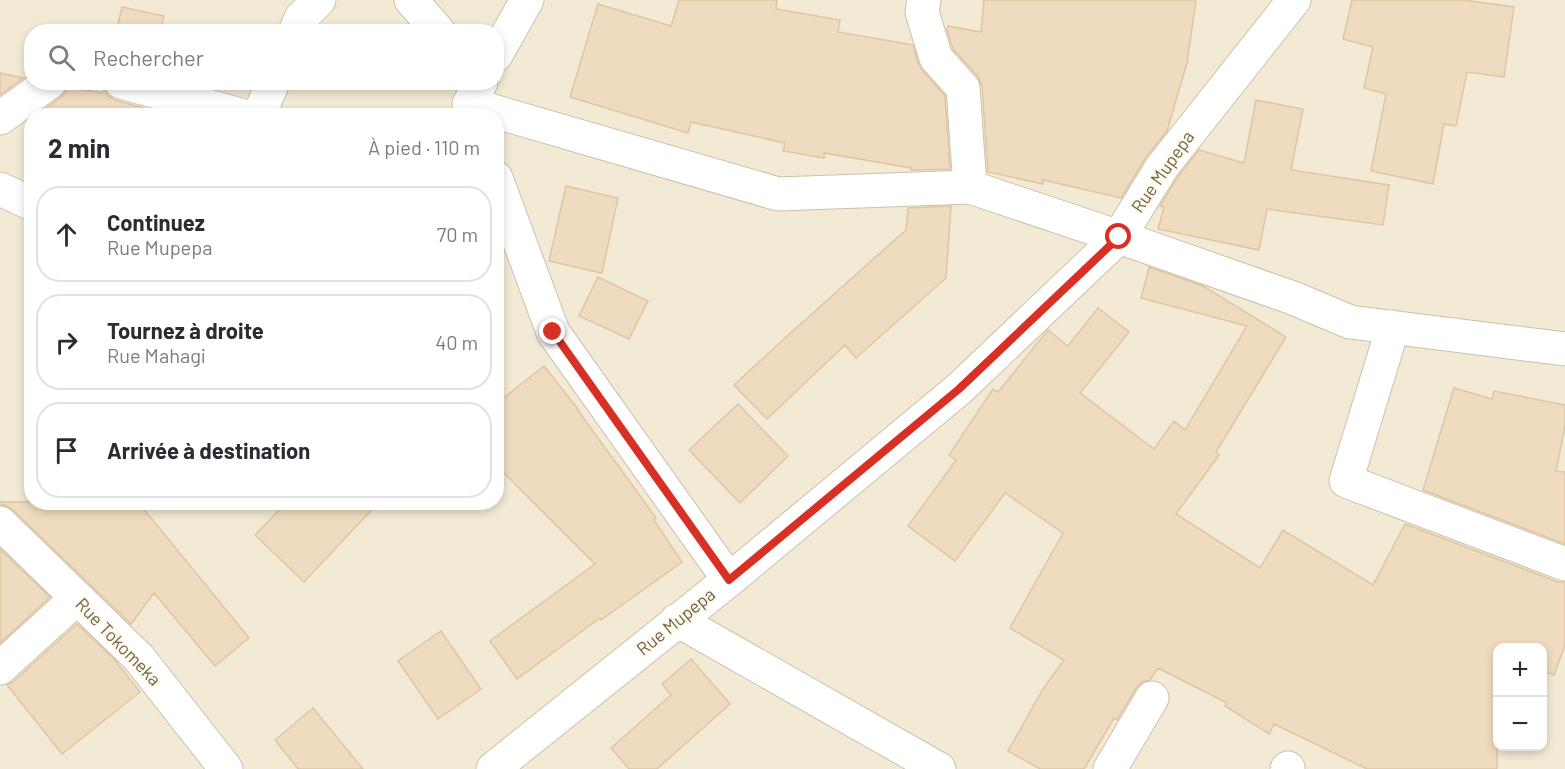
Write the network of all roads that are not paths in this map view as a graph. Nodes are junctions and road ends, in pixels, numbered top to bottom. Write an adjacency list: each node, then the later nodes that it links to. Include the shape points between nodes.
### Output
1 (319, 0): 6 (street)
2 (411, 0): 7 (street)
3 (527, 0): 8 (street)
4 (924, 0): 16 (street, via 922,12 936,58 963,88)
5 (1294, 0): 20 (street, Rue Mupepa, via 1162,167)
6 (298, 24)
7 (432, 24)
8 (504, 41)
9 (39, 90): 15 (street)
10 (150, 90): 13 (street)
11 (270, 90): 14 (street)
12 (471, 96): 16 (street, via 778,194)
13 (215, 108)
14 (262, 108)
15 (0, 118)
16 (970, 187): 20 (street)
17 (0, 189): 18 (street)
18 (24, 200)
19 (504, 200): 25 (street, via 553,332)
20 (1119, 237): 21 (street, via 1350,322); 25 (street, Rue Mupepa, via 959,389)
21 (1394, 327): 22 (street); 24 (street, via 1346,481)
22 (1565, 349)
23 (0, 523): 26 (street, Rue Tokomeka)
24 (1565, 564)
25 (729, 580): 27 (street, Rue Mupepa)
26 (77, 598): 28 (street); 30 (street, Rue Tokomeka, via 139,658)
27 (677, 620): 31 (street, Rue Mupepa); 32 (street)
28 (0, 668)
29 (1152, 698): 33 (street)
30 (226, 769)
31 (493, 769)
32 (939, 769)
33 (1110, 769)

